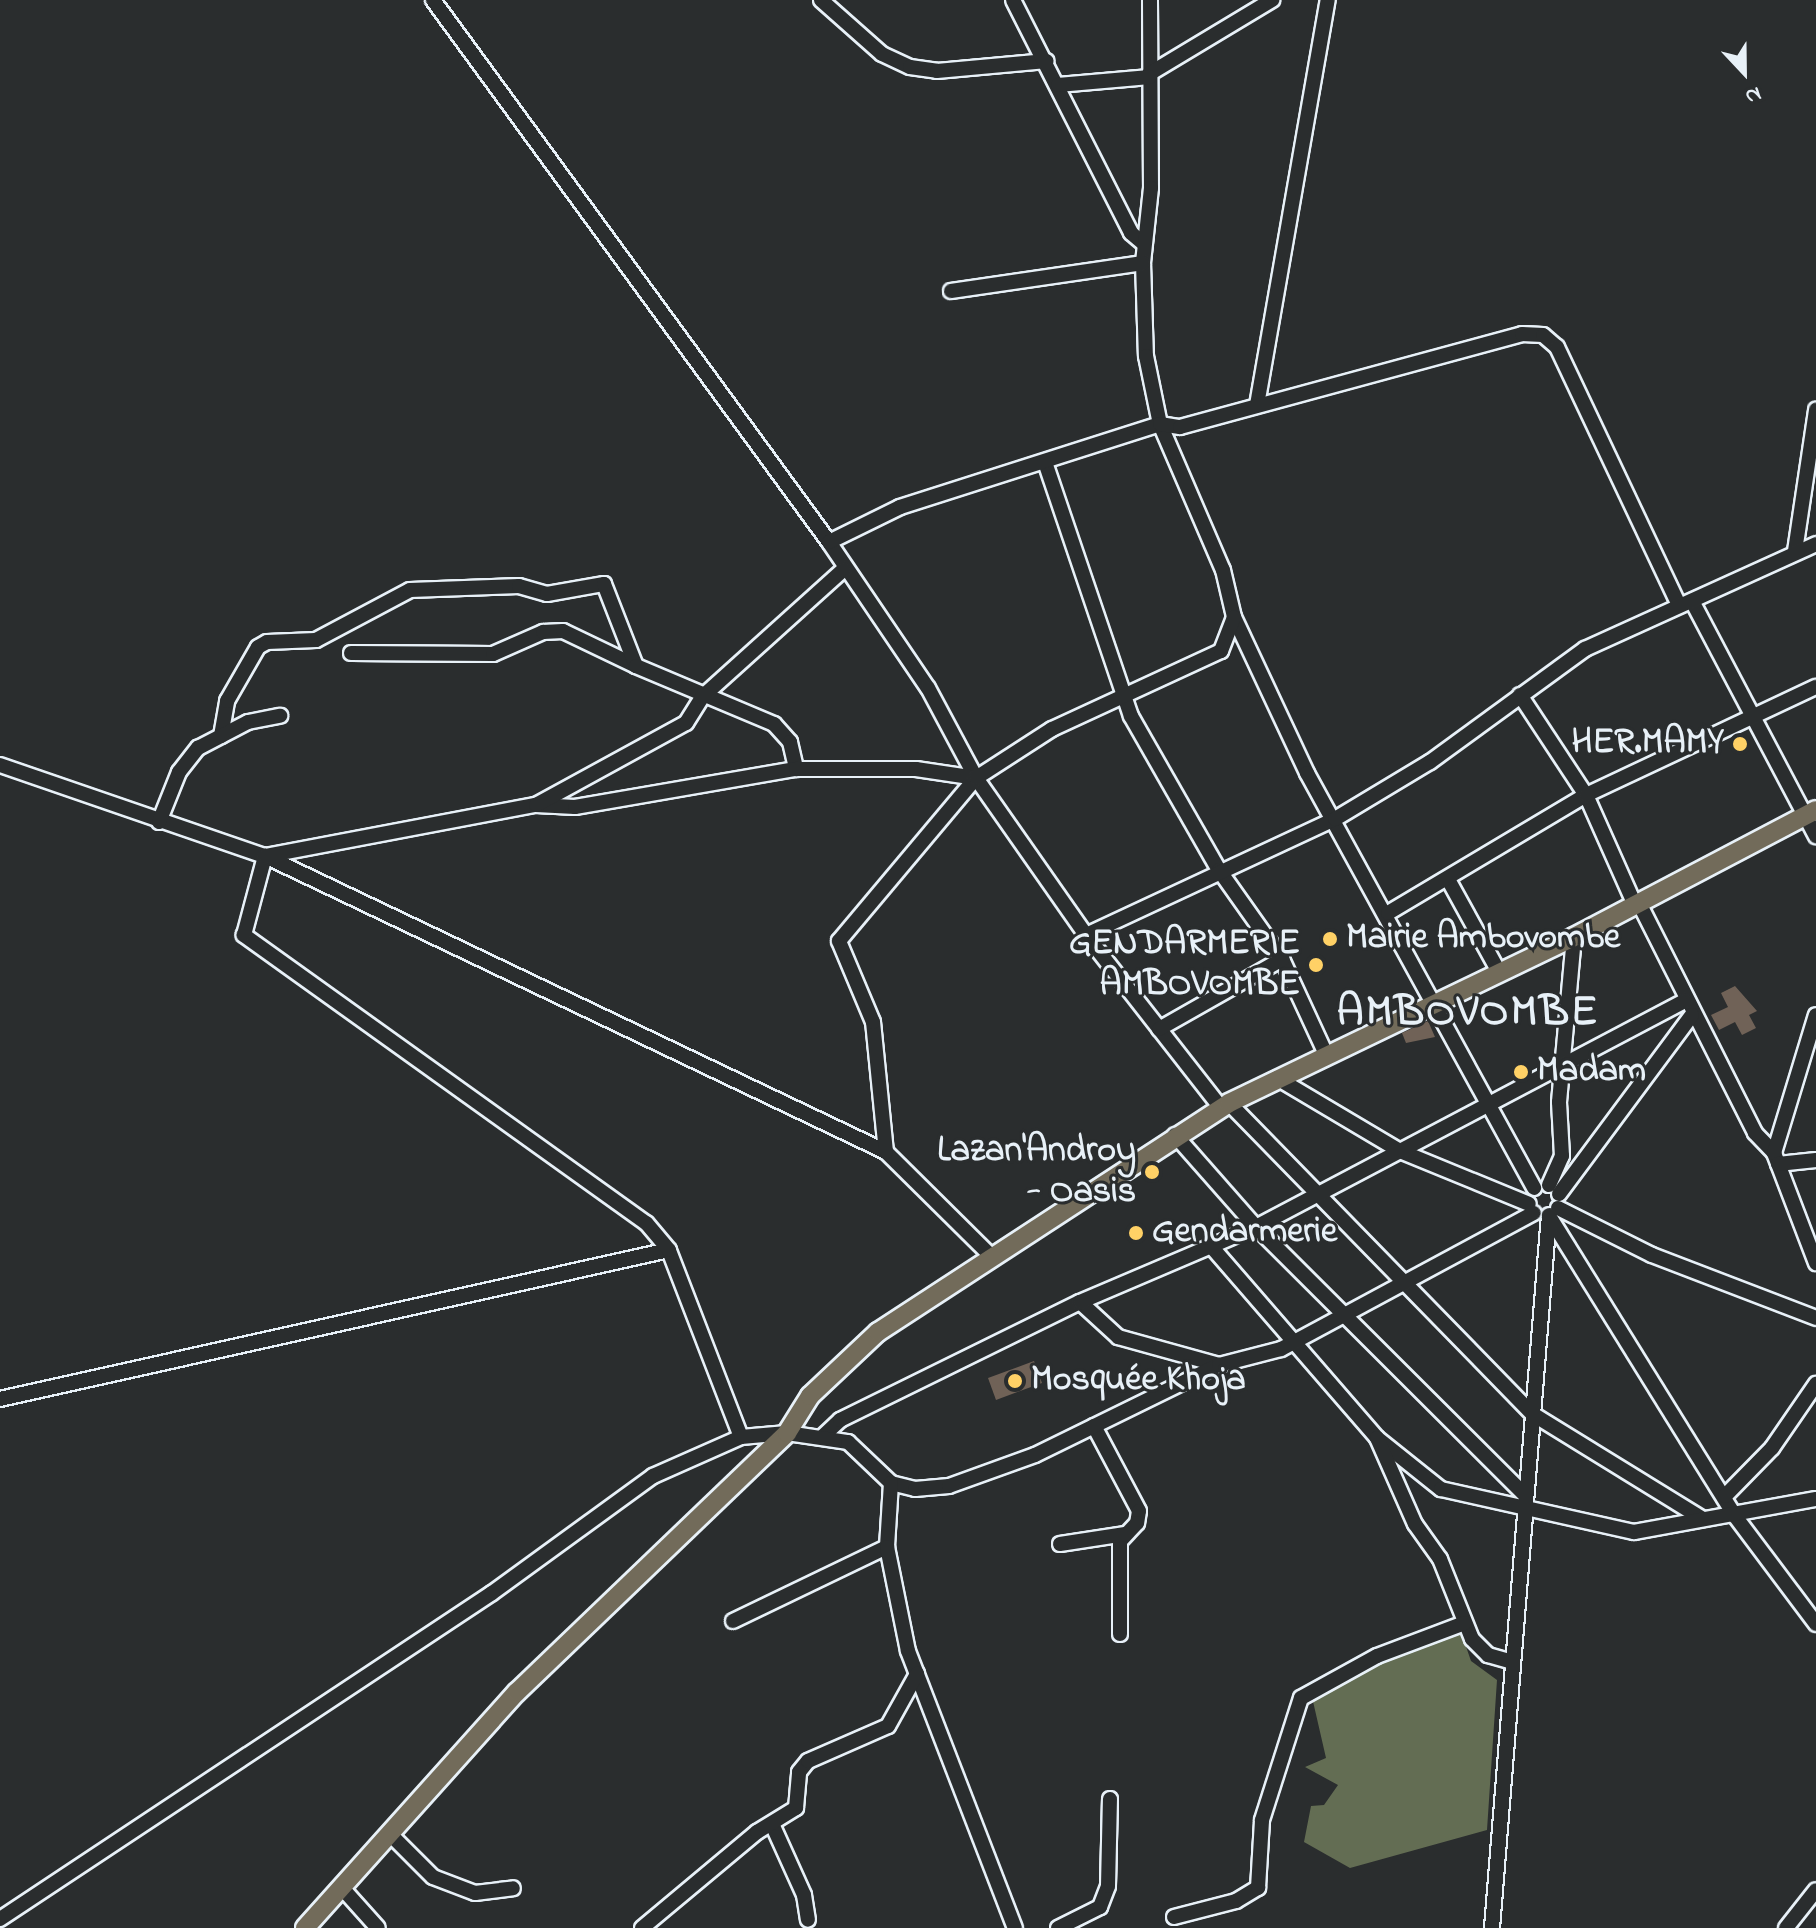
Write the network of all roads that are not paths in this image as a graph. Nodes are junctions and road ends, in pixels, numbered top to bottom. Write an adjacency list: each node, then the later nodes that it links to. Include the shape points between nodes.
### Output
1 (433, 0): 17 (street)
2 (821, 0): 7 (street, via 882,54 910,67 937,71)
3 (1013, 0): 7 (street)
4 (1150, 0): 8 (street)
5 (1272, 0): 8 (street)
6 (1328, 0): 13 (street)
7 (1047, 61): 9 (street)
8 (1150, 76): 9 (street); 10 (street, via 1151,188)
9 (1058, 85): 10 (street, via 1131,233)
10 (1144, 244): 11 (street)
11 (1143, 263): 12 (street); 15 (street, via 1146,356)
12 (951, 291)
13 (1257, 405): 15 (street, via 1180,427); 21 (street, via 1331,391 1522,334 1543,335 1557,347)
14 (1816, 410): 19 (street)
15 (1160, 424): 16 (street); 22 (street, via 1223,570)
16 (1046, 465): 17 (street, via 900,507); 28 (street)
17 (829, 542): 20 (street)
18 (1816, 544): 19 (street)
19 (1795, 551): 21 (street)
20 (844, 569): 27 (street); 36 (street, via 928,688)
21 (1685, 602): 26 (street, via 1585,649); 30 (street)
22 (1234, 617): 28 (street, via 1221,651); 40 (street)
23 (351, 653): 24 (street, via 493,654 529,637 563,631)
24 (636, 666): 27 (street); 31 (street, via 604,584 547,594 519,586 410,590 316,640 258,647 227,701)
25 (1816, 687): 30 (street)
26 (1520, 695): 37 (street); 40 (street, via 1430,762)
27 (702, 697): 33 (street, via 774,724 790,742); 38 (street, via 686,723 666,738 581,777)
28 (1125, 697): 36 (street, via 1052,729); 44 (street)
29 (280, 716): 31 (street)
30 (1755, 717): 37 (street); 39 (street)
31 (221, 736): 41 (street, via 198,748 179,772)
32 (0, 765): 35 (street)
33 (796, 769): 36 (street, via 916,769); 38 (street, via 575,807)
34 (0, 775): 35 (street)
35 (23, 776): 41 (street)
36 (976, 778): 48 (street); 64 (street, via 839,941 873,1022)
37 (1586, 795): 45 (street); 46 (street)
38 (536, 805): 43 (street)
39 (1811, 812): 42 (street); 46 (main road)
40 (1335, 819): 44 (street); 47 (street)
41 (159, 822): 43 (street)
42 (1816, 836)
43 (265, 856): 64 (street); 71 (street, via 244,935 618,1201)
44 (1219, 870): 48 (street); 50 (street)
45 (1449, 881): 47 (street); 51 (street)
46 (1636, 902): 49 (main road); 53 (street)
47 (1388, 913): 52 (street)
48 (1086, 935): 56 (street)
49 (1574, 937): 51 (main road); 58 (street)
50 (1282, 959): 56 (street); 57 (street)
51 (1498, 970): 52 (main road)
52 (1435, 1001): 57 (main road); 60 (street)
53 (1685, 1001): 54 (street); 58 (street)
54 (1692, 1015): 65 (street, via 1760,1141); 68 (street)
55 (1816, 1015): 65 (street)
56 (1159, 1029): 61 (street)
57 (1325, 1052): 59 (main road)
58 (1566, 1061): 60 (street); 68 (street, via 1559,1102 1562,1156)
59 (1277, 1078): 61 (main road); 63 (street)
60 (1483, 1104): 63 (street); 68 (street, via 1512,1142)
61 (1225, 1105): 62 (main road); 67 (street)
62 (1175, 1135): 69 (street); 72 (main road)
63 (1400, 1151): 67 (street); 68 (street)
64 (886, 1152): 72 (street)
65 (1776, 1159): 66 (street); 73 (street)
66 (1816, 1160)
67 (1319, 1191): 69 (street); 74 (street)
68 (1544, 1201): 74 (street); 77 (street, via 1652,1255); 82 (street); 90 (street)
69 (1256, 1227): 70 (street); 76 (street)
70 (1210, 1245): 75 (street); 78 (street)
71 (669, 1250): 81 (street); 85 (street)
72 (990, 1255): 84 (main road, via 878,1332 810,1396)
73 (1816, 1263)
74 (1404, 1283): 76 (street); 82 (street)
75 (1080, 1302): 79 (street, via 1118,1337); 86 (street, via 840,1420)
76 (1344, 1313): 78 (street); 89 (street)
77 (1816, 1318)
78 (1291, 1339): 79 (street, via 1272,1352); 87 (street)
79 (1219, 1365): 83 (street)
80 (1816, 1384): 90 (street, via 1772,1448)
81 (0, 1399)
82 (1534, 1415): 89 (street); 94 (street)
83 (1094, 1426): 88 (street, via 949,1486 915,1489); 95 (street, via 1139,1511 1137,1523)
84 (787, 1433): 85 (street); 86 (street); 106 (main road, via 517,1692)
85 (741, 1437): 111 (street, via 653,1476 492,1593)
86 (822, 1437): 88 (street, via 848,1442)
87 (1377, 1438): 92 (street, via 1441,1489); 99 (street)
88 (891, 1483): 97 (street)
89 (1525, 1495): 92 (street)
90 (1725, 1496): 93 (street)
91 (1816, 1499): 93 (street)
92 (1524, 1511): 94 (street, via 1634,1532); 102 (street)
93 (1735, 1516): 94 (street); 100 (street)
94 (1703, 1519)
95 (1125, 1534): 96 (street); 101 (street, via 1119,1555)
96 (1060, 1544)
97 (887, 1547): 98 (street); 103 (street)
98 (733, 1621)
99 (1465, 1623): 102 (street, via 1488,1655); 110 (street, via 1377,1656 1301,1698 1262,1820 1258,1888 1236,1901)
100 (1816, 1624)
101 (1120, 1634)
102 (1509, 1661): 118 (street)
103 (917, 1674): 105 (street, via 888,1726 808,1761 799,1772 796,1808); 116 (street, via 992,1856)
104 (1110, 1799): 117 (street, via 1108,1886 1100,1907)
105 (772, 1824): 112 (street, via 804,1895); 115 (street)
106 (391, 1835): 107 (street, via 433,1877 475,1893); 108 (main road)
107 (513, 1888)
108 (343, 1889): 113 (main road); 114 (street)
109 (1816, 1890): 119 (street)
110 (1174, 1917)
111 (0, 1919)
112 (808, 1920)
113 (305, 1928)
114 (378, 1928)
115 (642, 1928)
116 (1015, 1928)
117 (1058, 1928)
118 (1492, 1928)
119 (1786, 1928)

